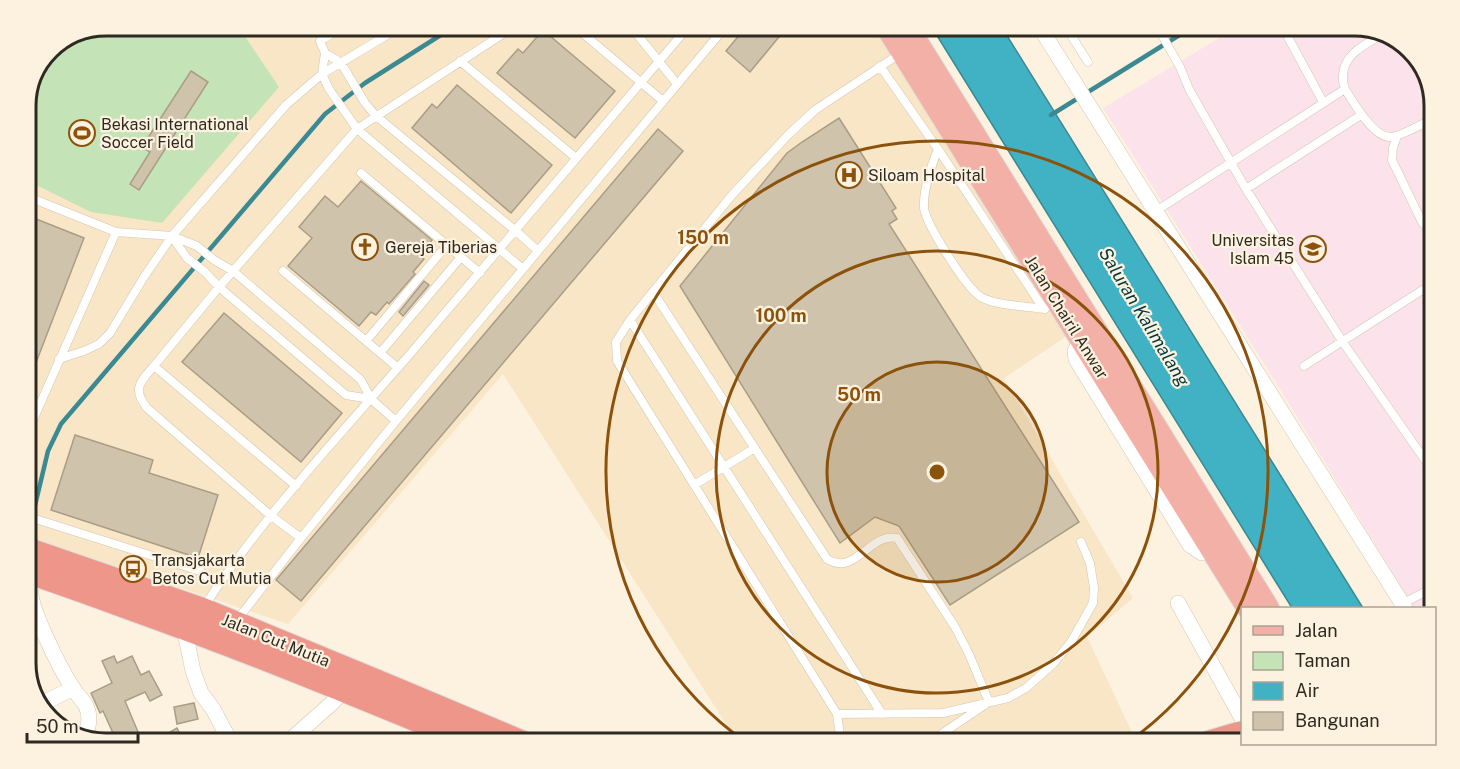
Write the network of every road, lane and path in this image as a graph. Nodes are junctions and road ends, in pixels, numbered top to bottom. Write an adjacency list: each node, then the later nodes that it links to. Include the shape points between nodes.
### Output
1 (328, 36): 14 (lane, via 320,41)
2 (385, 36): 18 (lane)
3 (499, 36): 15 (lane)
4 (586, 36): 21 (lane)
5 (637, 36): 16 (lane)
6 (680, 36): 16 (lane)
7 (718, 36): 22 (lane)
8 (1045, 36): 37 (street)
9 (1071, 36): 17 (lane)
10 (1162, 36): 33 (lane)
11 (1287, 36): 25 (lane)
12 (1375, 39): 23 (lane, via 1351,55 1342,75)
13 (909, 40): 19 (lane); 53 (main road, Jalan Chairil Anwar); 55 (main road, Jalan Chairil Anwar)
14 (325, 53): 18 (lane); 20 (lane)
15 (460, 61): 26 (lane); 32 (lane)
16 (659, 61): 21 (lane); 22 (lane)
17 (1088, 62)
18 (340, 63): 20 (lane); 26 (lane)
19 (880, 66): 31 (lane); 52 (lane, via 815,110 788,135 732,195)
20 (322, 74): 29 (lane); 41 (lane, via 286,105)
21 (640, 83): 24 (lane); 32 (lane)
22 (677, 84): 24 (lane)
23 (1345, 89): 25 (lane); 27 (lane)
24 (663, 101): 44 (lane)
25 (1323, 102): 33 (lane)
26 (376, 116): 29 (lane); 39 (lane)
27 (1361, 116): 30 (lane, via 1381,134); 35 (lane)
28 (1424, 123): 30 (lane)
29 (357, 129): 43 (lane); 47 (lane)
30 (1397, 136): 38 (lane, via 1392,160)
31 (938, 149): 53 (lane); 53 (lane, via 924,207 927,220 967,284 996,302)
32 (576, 158): 39 (lane)
33 (1231, 163): 35 (lane); 37 (lane)
34 (361, 173): 42 (lane)
35 (1246, 189): 57 (lane)
36 (36, 200): 40 (lane)
37 (1156, 211): 79 (street)
38 (1424, 224)
39 (516, 231): 43 (lane); 44 (lane)
40 (116, 232): 41 (lane); 59 (lane)
41 (172, 236): 47 (lane, via 197,246); 50 (lane, via 188,258); 59 (lane, via 110,333 99,344)
42 (447, 245): 45 (lane); 56 (lane)
43 (500, 249): 46 (lane); 49 (lane)
44 (538, 251): 46 (lane)
45 (461, 257): 49 (lane); 58 (lane)
46 (523, 269): 65 (lane)
47 (233, 271): 50 (lane); 63 (lane, via 361,380)
48 (283, 271): 56 (lane)
49 (480, 273): 62 (lane)
50 (219, 287): 60 (lane); 63 (lane, via 346,395)
51 (1424, 289): 57 (lane)
52 (652, 292): 54 (lane); 66 (lane)
53 (1053, 309): 55 (main road, Jalan Chairil Anwar)
54 (630, 320): 68 (lane); 69 (lane, via 616,342 617,361)
55 (1088, 334): 80 (main road, Jalan Chairil Anwar); 81 (main road, Jalan Chairil Anwar)
56 (366, 341): 58 (lane)
57 (1342, 341): 61 (lane); 67 (lane)
58 (380, 353): 62 (lane)
59 (59, 359): 64 (lane)
60 (154, 366): 70 (lane); 71 (lane, via 139,385 140,398 147,408)
61 (1304, 366)
62 (398, 368): 63 (lane)
63 (371, 399): 65 (lane); 70 (lane)
64 (36, 412)
65 (396, 421): 73 (lane)
66 (755, 448): 68 (lane); 88 (lane, via 827,559 847,563 880,541 897,538 958,633)
67 (1424, 459)
68 (724, 466): 69 (lane); 90 (lane)
69 (694, 484): 89 (lane)
70 (296, 486): 71 (lane)
71 (270, 515): 73 (lane); 76 (lane)
72 (36, 519): 76 (lane, via 200,571)
73 (301, 538): 84 (lane)
74 (1080, 542): 88 (lane, via 1090,563 1093,603 1071,642 1026,687 1008,698)
75 (36, 564): 83 (highway, Jalan Cut Mutia)
76 (218, 586): 83 (lane)
77 (1424, 593): 79 (lane)
78 (1178, 603): 91 (street)
79 (1403, 606)
80 (1247, 607)
81 (1267, 607)
82 (36, 612): 85 (street)
83 (193, 622): 84 (highway, Jalan Cut Mutia); 93 (street, via 194,671 201,693)
84 (228, 632): 86 (highway, Jalan Cut Mutia); 96 (highway, Jalan Cut Mutia, via 390,687)
85 (73, 688): 87 (street); 92 (street, via 88,712)
86 (345, 689): 94 (street); 95 (highway, Jalan Cut Mutia)
87 (47, 701)
88 (989, 702): 90 (lane, via 943,713); 98 (lane)
89 (837, 714): 90 (lane); 97 (lane)
90 (882, 714)
91 (1241, 716)
92 (87, 731)
93 (225, 733)
94 (299, 733)
95 (447, 733)
96 (497, 733)
97 (840, 733)
98 (943, 733)

